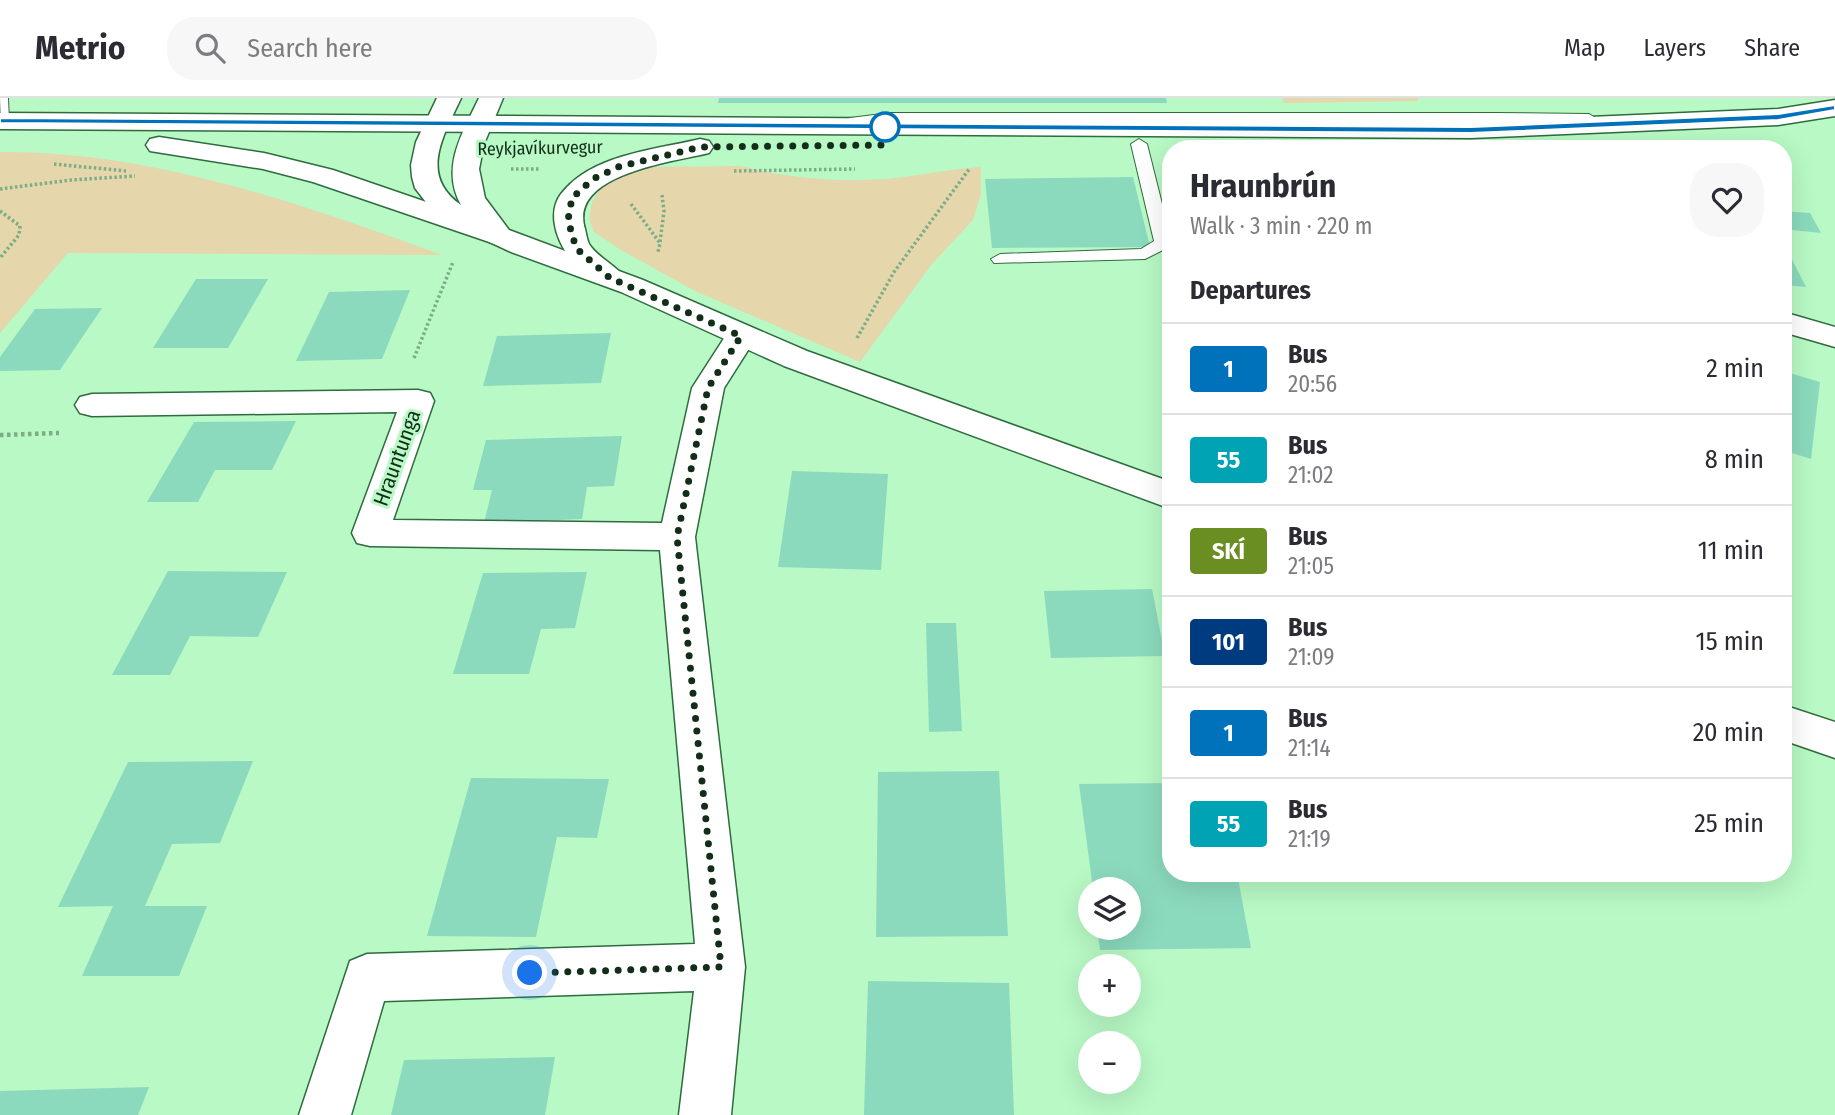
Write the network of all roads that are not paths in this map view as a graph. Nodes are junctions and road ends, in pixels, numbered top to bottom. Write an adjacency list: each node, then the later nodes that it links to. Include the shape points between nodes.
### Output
1 (1, 98): 7 (lane)
2 (411, 98): 10 (main road)
3 (449, 98): 12 (main road)
4 (491, 98): 11 (main road)
5 (537, 98): 8 (main road)
6 (1835, 108): 8 (main road, Reykjavíkurvegur, via 1778,117 1471,130)
7 (0, 121): 10 (main road, Reykjavíkurvegur)
8 (615, 126): 11 (main road, Reykjavíkurvegur)
9 (1835, 131): 13 (main road, Reykjavíkurvegur)
10 (350, 135): 12 (main road, Reykjavíkurvegur); 17 (main road, Reykjavíkurvegur)
11 (475, 137): 12 (main road, Reykjavíkurvegur); 18 (main road, Reykjavíkurvegur); 19 (main road, via 466,169 468,192)
12 (422, 140): 19 (main road, via 429,188 443,207)
13 (1618, 140)
14 (0, 144): 17 (main road, Reykjavíkurvegur)
15 (1139, 144): 16 (main road, Reykjavíkurvegur); 18 (main road, Reykjavíkurvegur); 20 (lane)
16 (1162, 144)
17 (159, 145): 19 (main road, via 264,161 323,176)
18 (700, 147): 23 (main road, via 618,167 593,179 572,198 568,220 576,248)
19 (498, 236): 23 (main road)
20 (1162, 239)
21 (1162, 244): 22 (lane, via 1145,254)
22 (1000, 259)
23 (620, 281): 26 (main road)
24 (1792, 325): 25 (main road)
25 (1835, 337)
26 (757, 342): 28 (main road); 29 (main road, via 708,388)
27 (92, 405): 29 (main road, Hrauntunga, via 418,401 370,533)
28 (1162, 493)
29 (677, 537): 32 (main road)
30 (1792, 725): 31 (main road)
31 (1835, 740)
32 (721, 967): 33 (main road, via 367,978); 34 (main road)
33 (326, 1115)
34 (705, 1115)

